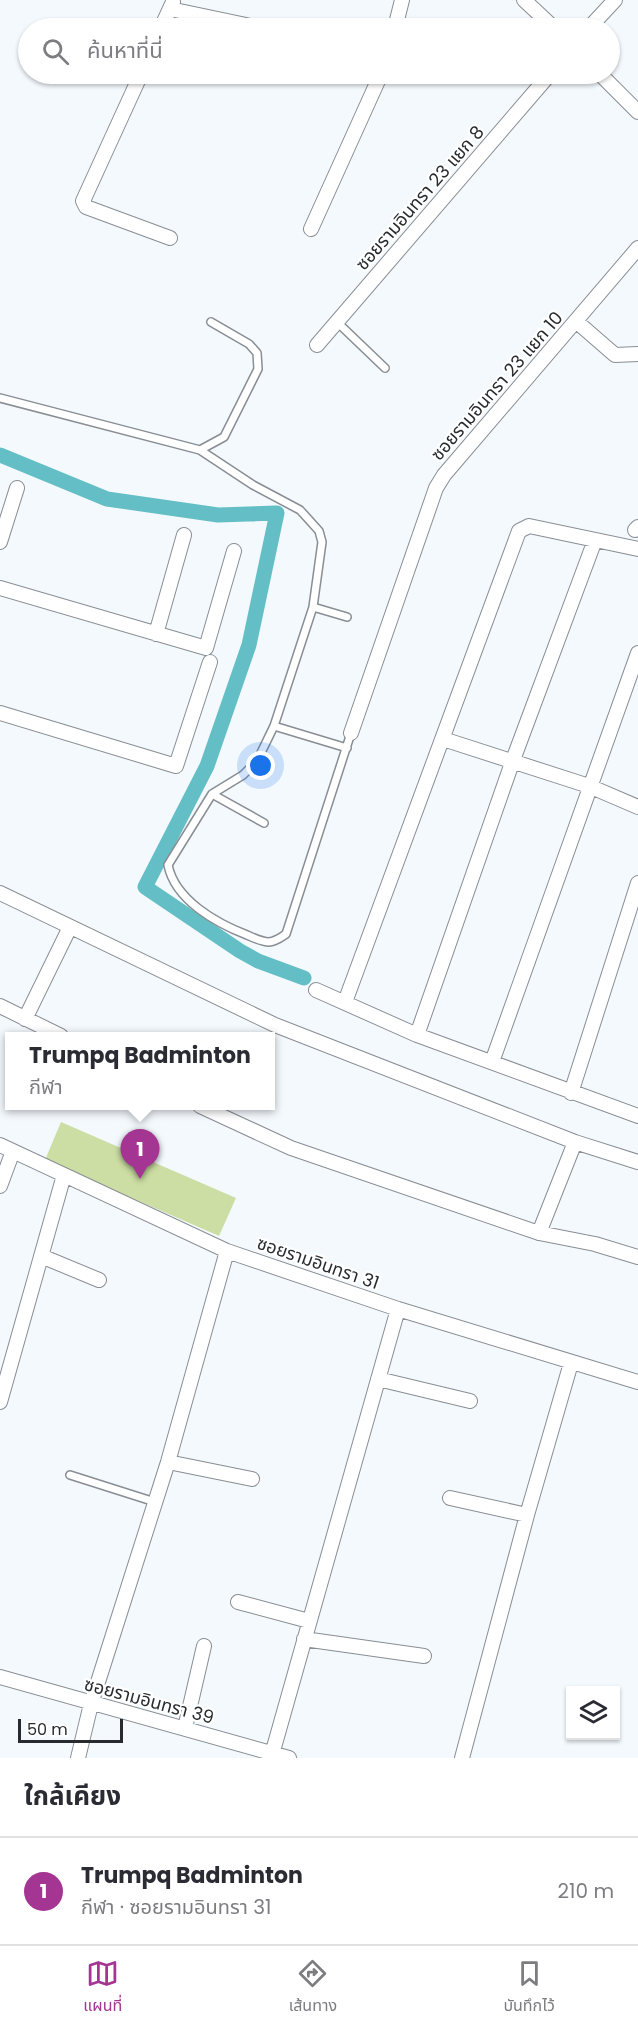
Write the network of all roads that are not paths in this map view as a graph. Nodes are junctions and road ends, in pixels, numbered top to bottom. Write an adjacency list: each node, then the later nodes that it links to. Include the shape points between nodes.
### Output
1 (402, 0): 7 (street)
2 (524, 0): 8 (street)
3 (615, 0): 9 (street)
4 (172, 4): 5 (street); 6 (street)
5 (166, 18)
6 (223, 18)
7 (398, 18)
8 (543, 18)
9 (598, 18)
10 (136, 84): 16 (street, via 83,201 86,207)
11 (376, 84): 15 (street)
12 (541, 84): 19 (street, ซอยรามอินทรา 23 แยก 8)
13 (610, 84): 14 (street)
14 (638, 112)
15 (311, 229)
16 (170, 238)
17 (638, 248): 20 (street, ซอยรามอินทรา 23 แยก 10)
18 (211, 322): 25 (lane, via 249,344 257,353 258,369 224,437)
19 (337, 322): 21 (street, ซอยรามอินทรา 23 แยก 8); 23 (lane)
20 (577, 322): 22 (street, via 615,355); 40 (street, ซอยรามอินทรา 23 แยก 10, via 436,488)
21 (317, 345)
22 (638, 354)
23 (385, 368)
24 (0, 398): 25 (lane)
25 (200, 450): 33 (lane, via 253,485 290,503 319,531 322,542)
26 (17, 488): 29 (street)
27 (184, 535): 35 (street)
28 (595, 540): 30 (street); 41 (street, via 529,526 519,531); 43 (street)
29 (0, 542)
30 (638, 549)
31 (234, 551): 35 (street, via 206,648)
32 (0, 588): 35 (street)
33 (313, 607): 34 (lane); 39 (lane)
34 (347, 617)
35 (156, 634)
36 (638, 653): 44 (street)
37 (210, 662): 38 (street, via 176,766)
38 (0, 713)
39 (274, 726): 42 (lane); 45 (lane, via 256,761 243,775)
40 (351, 733): 42 (lane)
41 (443, 739): 43 (street); 52 (street)
42 (347, 748): 45 (lane, via 290,924 278,940 266,942 231,929 193,905 170,875 168,865)
43 (513, 760): 44 (street); 56 (street)
44 (589, 786): 46 (street); 57 (street)
45 (212, 794): 47 (lane)
46 (638, 807)
47 (264, 824)
48 (638, 884): 58 (street)
49 (0, 892): 50 (street)
50 (70, 927): 54 (street); 61 (street, via 274,1025)
51 (316, 990): 52 (street)
52 (345, 1002): 56 (street)
53 (0, 1006): 54 (street)
54 (25, 1018): 55 (street)
55 (53, 1032)
56 (417, 1035): 57 (street)
57 (492, 1062): 58 (street)
58 (571, 1093): 60 (street)
59 (209, 1110): 66 (street, via 291,1148)
60 (638, 1116)
61 (575, 1142): 63 (street); 66 (street)
62 (6, 1148): 64 (street, ซอยรามอินทรา 31); 65 (street)
63 (638, 1162)
64 (64, 1175): 67 (street, ซอยรามอินทรา 31); 68 (street)
65 (0, 1186)
66 (539, 1233): 69 (street)
67 (226, 1251): 71 (street, ซอยรามอินทรา 31); 78 (street)
68 (41, 1256): 70 (street); 72 (street)
69 (638, 1257)
70 (99, 1281)
71 (398, 1308): 73 (street, ซอยรามอินทรา 31); 74 (street)
72 (6, 1355): 77 (street)
73 (571, 1363): 75 (street, ซอยรามอินทรา 31); 83 (street)
74 (378, 1379): 76 (street); 85 (street)
75 (638, 1382)
76 (470, 1401)
77 (0, 1402)
78 (168, 1462): 80 (street); 82 (street)
79 (70, 1475): 82 (lane)
80 (252, 1479)
81 (450, 1498): 83 (street)
82 (155, 1502): 90 (street)
83 (527, 1515): 95 (street)
84 (238, 1602): 85 (street)
85 (309, 1621): 86 (street)
86 (304, 1639): 88 (street); 92 (street)
87 (204, 1646): 91 (street)
88 (424, 1656)
89 (0, 1677): 90 (street, ซอยรามอินทรา 39)
90 (92, 1704): 91 (street, ซอยรามอินทรา 39); 93 (street)
91 (184, 1728): 92 (street, ซอยรามอินทรา 39)
92 (272, 1756): 94 (street, ซอยรามอินทรา 39)
93 (78, 1758)
94 (289, 1758)
95 (462, 1758)

